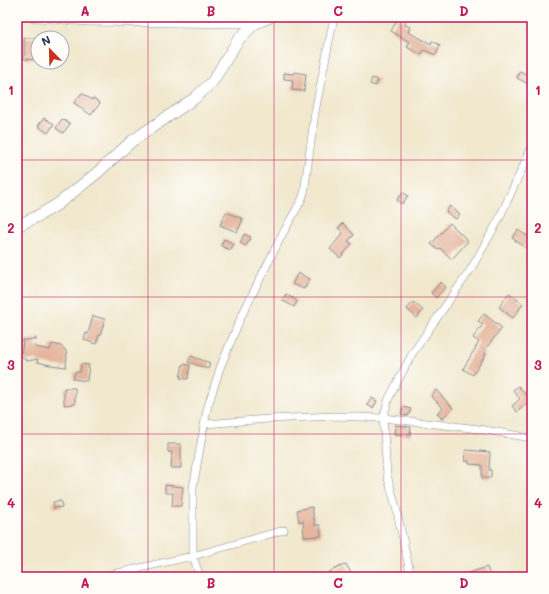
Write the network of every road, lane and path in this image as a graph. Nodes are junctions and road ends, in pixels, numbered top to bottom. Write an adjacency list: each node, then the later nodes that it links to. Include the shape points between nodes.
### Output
1 (27, 17): 4 (street, via 88,22)
2 (270, 17): 4 (highway)
3 (334, 17): 8 (street, via 315,112 304,193 242,317 220,368)
4 (254, 24): 6 (highway, via 238,40 213,81 195,98 132,141 58,204)
5 (532, 147): 7 (street, via 498,221 472,268 412,354 388,398)
6 (17, 226)
7 (383, 418): 8 (street, via 335,416); 9 (street); 12 (street, via 387,475 396,507)
8 (205, 424): 11 (street, via 192,488)
9 (532, 438)
10 (284, 530): 11 (street)
11 (193, 556): 13 (street); 14 (street)
12 (408, 576)
13 (109, 577)
14 (200, 577)

